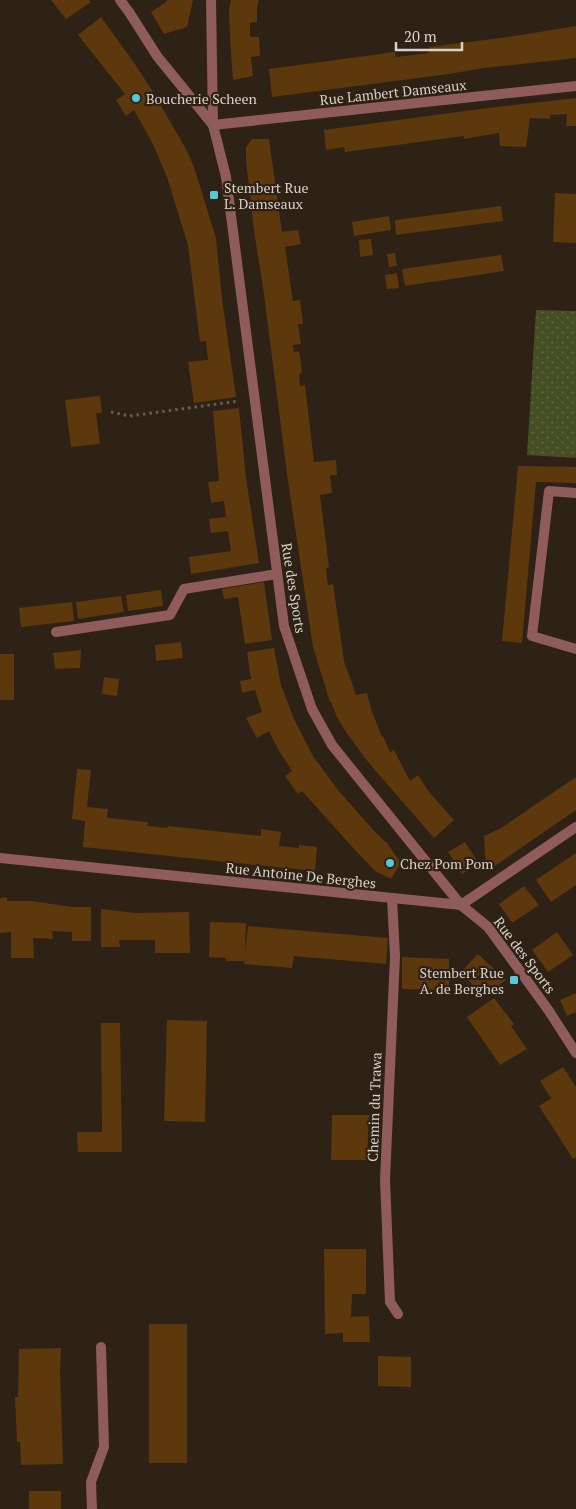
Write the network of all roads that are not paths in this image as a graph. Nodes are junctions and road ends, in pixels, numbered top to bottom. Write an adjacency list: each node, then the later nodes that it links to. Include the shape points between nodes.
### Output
1 (120, 0): 4 (street, Rue des Sports, via 157,56)
2 (211, 0): 4 (street)
3 (576, 86): 4 (street, Rue Lambert Damseaux)
4 (213, 125): 6 (street, Rue des Sports, via 226,177)
5 (576, 493): 8 (street, via 550,491 532,636)
6 (277, 574): 7 (street, via 184,589 170,615); 12 (street, Rue des Sports, via 284,626 312,709 332,745)
7 (56, 632)
8 (576, 649)
9 (576, 827): 12 (street)
10 (0, 858): 11 (street, Rue Antoine De Berghes)
11 (392, 898): 12 (street, Rue Antoine De Berghes); 14 (street, Chemin du Trawa, via 395,956 385,1180 390,1302)
12 (461, 905): 13 (street, Rue des Sports, via 488,927)
13 (576, 1053)
14 (398, 1314)
15 (101, 1347): 16 (street, via 104,1447 91,1482)
16 (92, 1509)

